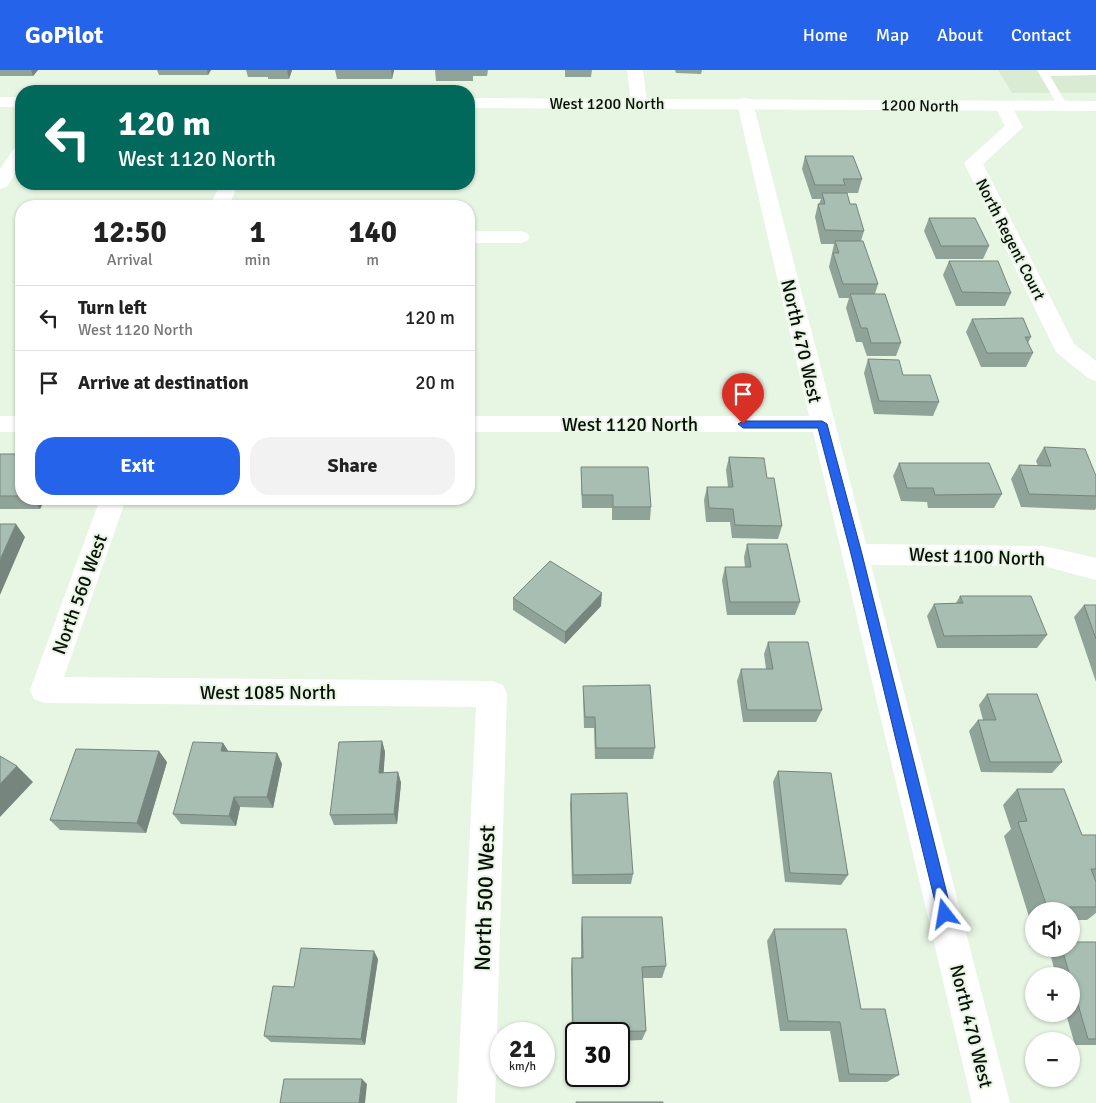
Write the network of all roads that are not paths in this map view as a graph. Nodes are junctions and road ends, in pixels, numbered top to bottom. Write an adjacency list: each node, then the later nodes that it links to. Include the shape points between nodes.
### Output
1 (635, 70): 7 (street)
2 (1042, 72): 3 (lane); 10 (lane)
3 (1096, 72)
4 (0, 102): 5 (street)
5 (15, 102)
6 (475, 103): 7 (street, West 1200 North)
7 (638, 103): 8 (street, West 1200 North)
8 (745, 103): 9 (street, 1200 North); 20 (street, North 470 West)
9 (1003, 106): 10 (street, 1200 North); 16 (street, North Regent Court, via 1014,126 973,163 1065,348)
10 (1063, 106): 11 (street, 1200 North)
11 (1096, 106)
12 (15, 160): 13 (street)
13 (0, 183)
14 (475, 237): 15 (street)
15 (520, 237)
16 (1096, 374)
17 (0, 424): 18 (street)
18 (15, 424)
19 (475, 424): 20 (street, West 1120 North)
20 (822, 424): 22 (street, North 470 West)
21 (111, 505): 24 (street, North 560 West)
22 (856, 554): 23 (street, West 1100 North, via 1044,556); 27 (street, North 470 West)
23 (1096, 569)
24 (44, 690): 25 (street, West 1085 North)
25 (492, 694): 26 (street, North 500 West)
26 (476, 1103)
27 (991, 1103)

